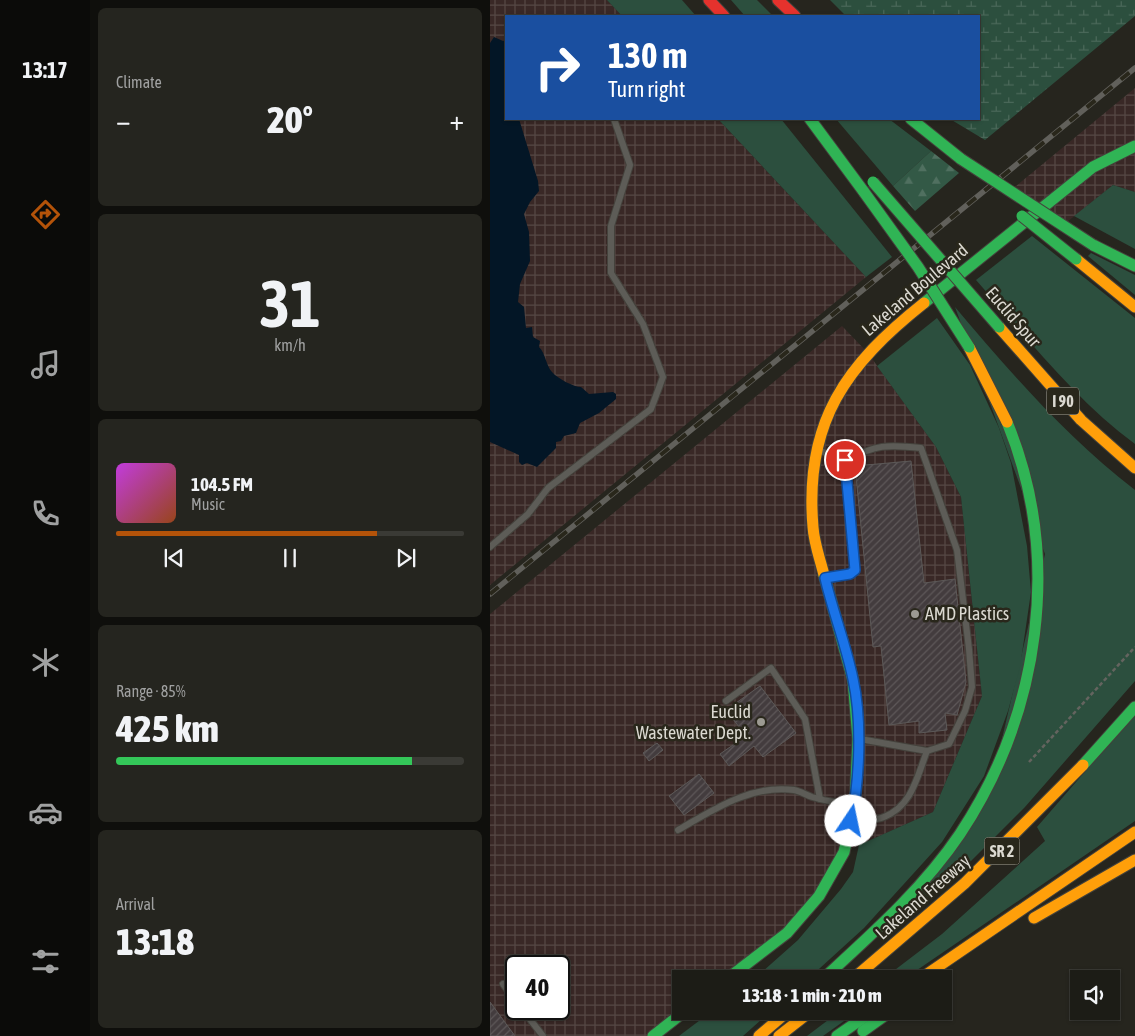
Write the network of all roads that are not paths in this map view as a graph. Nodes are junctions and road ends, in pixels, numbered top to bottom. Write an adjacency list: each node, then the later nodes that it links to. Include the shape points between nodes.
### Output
1 (709, 0): 3 (main road)
2 (778, 0): 4 (main road)
3 (723, 15)
4 (794, 15)
5 (614, 120): 16 (lane, via 630,166 610,226 611,273 643,324 663,377 651,409 548,488 528,514)
6 (811, 120): 31 (main road, bridge, via 918,267 969,347 1007,421 1029,494 1038,567 1039,612 1032,667 1018,717 987,790 960,835 909,897)
7 (817, 120): 15 (main road, Euclid Spur / I 90, bridge, via 1081,420)
8 (913, 120): 10 (main road)
9 (1135, 146): 13 (main road, Lakeland Boulevard, via 1093,167 889,331 855,368 836,396)
10 (961, 159): 11 (main road, bridge, via 1093,245); 12 (main road, bridge, via 1002,199)
11 (1135, 266)
12 (1135, 307)
13 (817, 450): 14 (lane); 17 (main road, Lakeland Boulevard, via 812,468 813,528)
14 (845, 460): 17 (lane, via 855,570 850,574); 21 (lane, via 870,448 890,444 920,448 957,550 972,687 949,744)
15 (1135, 468)
16 (490, 547)
17 (825, 578): 20 (main road, Lakeland Boulevard, via 853,680)
18 (726, 701): 22 (lane, via 771,668 805,719)
19 (1135, 707): 32 (main road, Lakeland Freeway / SR 2, via 990,862)
20 (858, 739): 21 (lane); 23 (main road, Lakeland Boulevard)
21 (927, 751): 24 (lane, via 912,791 902,807 882,818)
22 (820, 799): 23 (lane); 25 (lane, via 794,790 746,795 721,804)
23 (855, 804): 24 (main road, Lakeland Boulevard)
24 (851, 821): 30 (main road, Lakeland Boulevard, via 844,852 819,896 787,933)
25 (678, 830)
26 (1135, 832): 33 (main road)
27 (1135, 860): 28 (main road)
28 (1027, 922)
29 (997, 941): 34 (main road)
30 (739, 970)
31 (832, 970)
32 (864, 970)
33 (933, 970)
34 (952, 970)
35 (502, 984): 36 (lane)
36 (505, 988)
37 (531, 1020): 43 (lane)
38 (673, 1020): 44 (main road)
39 (777, 1020): 45 (main road)
40 (799, 1020): 46 (main road)
41 (860, 1020): 47 (main road)
42 (878, 1020): 48 (main road)
43 (543, 1036)
44 (652, 1036)
45 (759, 1036)
46 (779, 1036)
47 (838, 1036)
48 (856, 1036)

